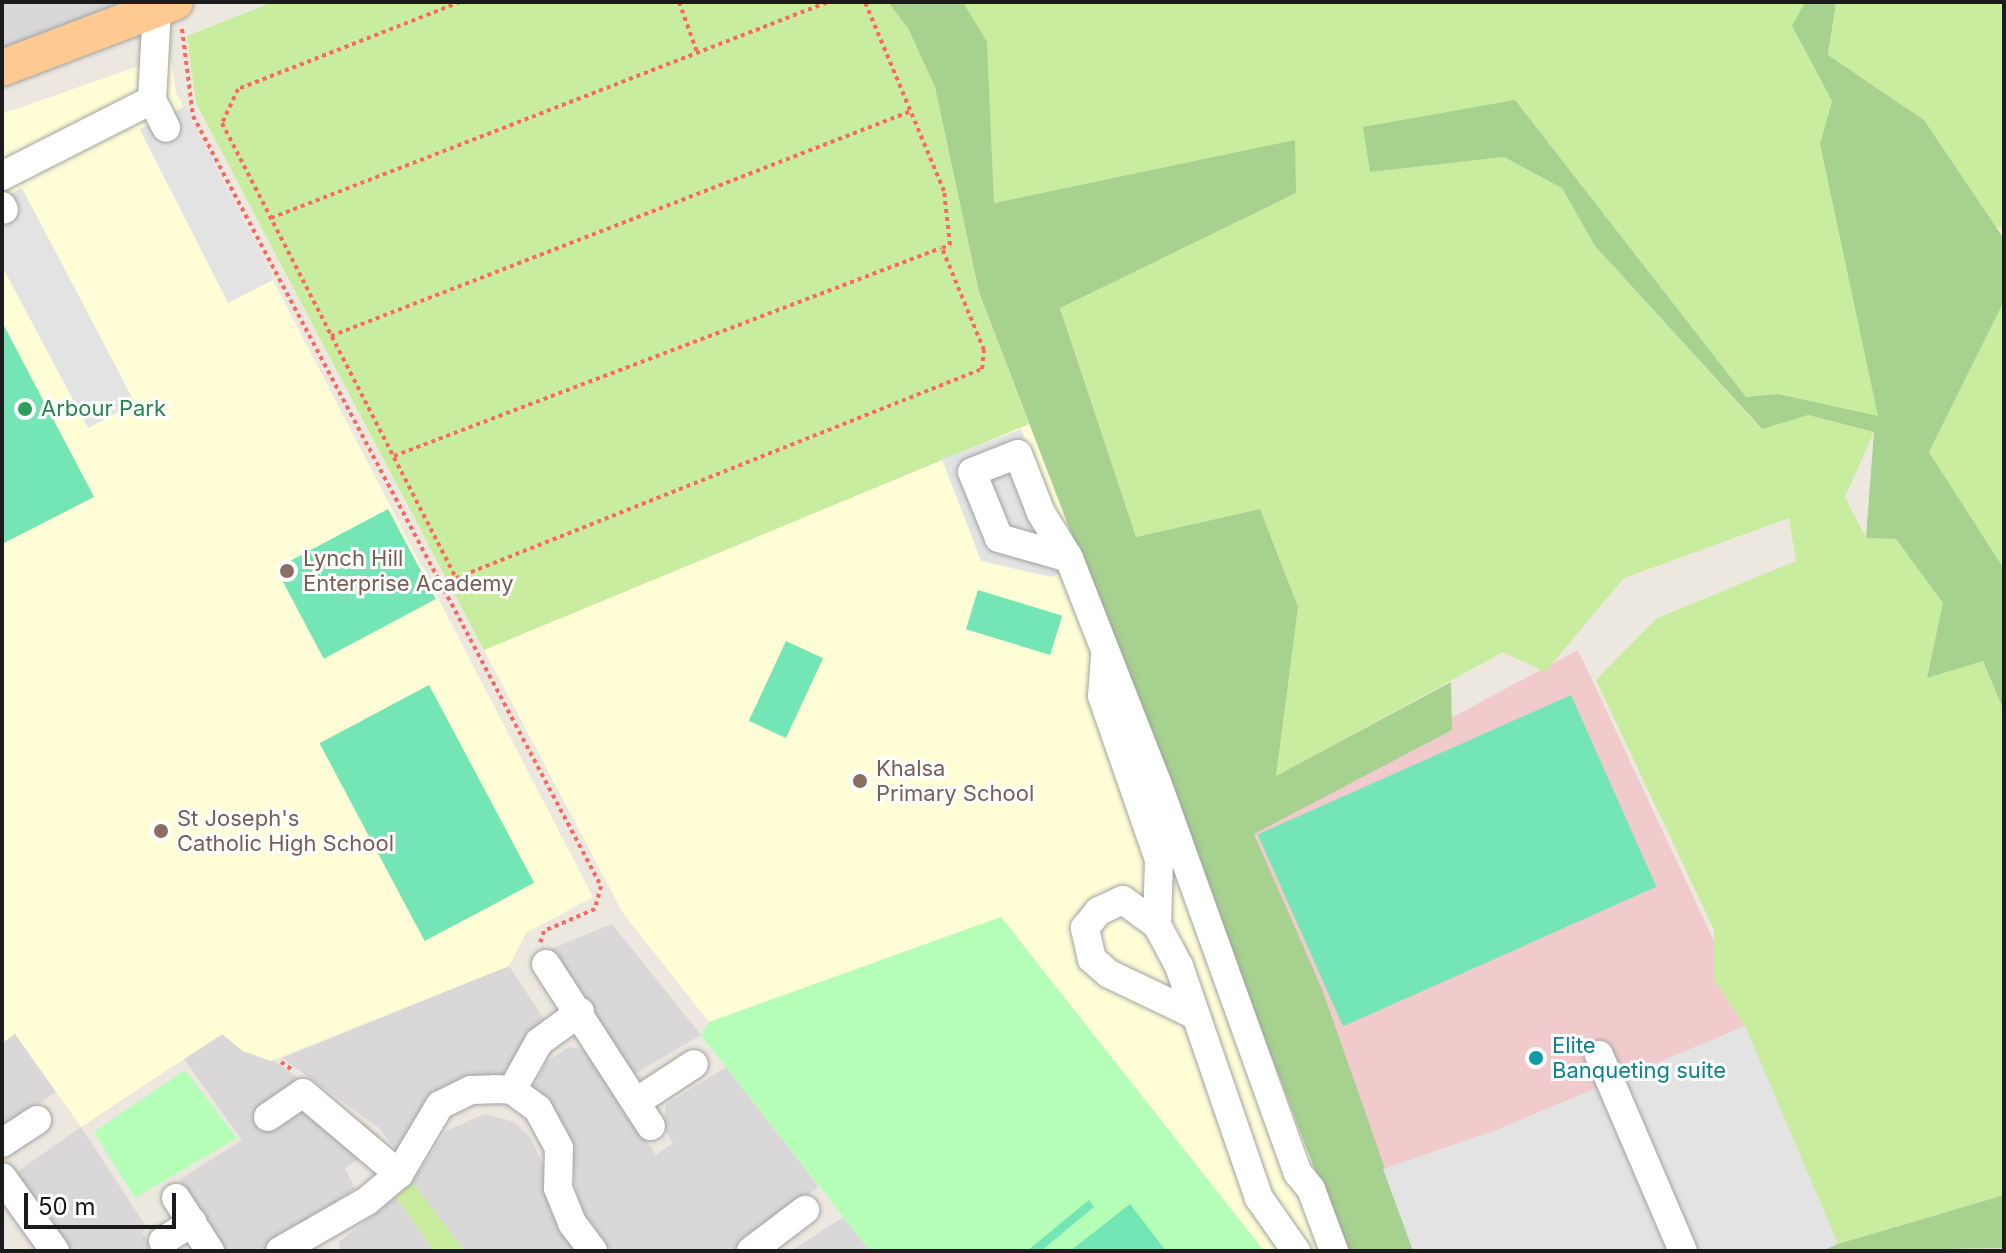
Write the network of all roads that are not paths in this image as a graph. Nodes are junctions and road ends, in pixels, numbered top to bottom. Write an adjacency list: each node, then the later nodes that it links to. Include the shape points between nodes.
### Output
1 (166, 5): 2 (main road); 3 (street)
2 (2, 68)
3 (152, 100): 4 (street); 5 (street)
4 (166, 128)
5 (2, 176)
6 (1069, 558): 7 (street)
7 (1106, 651): 8 (street, via 1102,696); 36 (street, via 1298,1173 1311,1189)
8 (1159, 860): 9 (street, via 1138,890); 10 (street)
9 (1123, 900): 10 (street); 13 (street, via 1099,911 1085,928 1092,959 1109,974)
10 (1157, 925): 13 (street, via 1179,966)
11 (546, 964): 12 (street)
12 (580, 1012): 16 (street, via 539,1042); 17 (street)
13 (1193, 1014): 35 (street, via 1259,1198)
14 (1599, 1055): 37 (street)
15 (694, 1064): 17 (street)
16 (512, 1090): 22 (street, via 471,1090 440,1105); 34 (street, via 538,1109 559,1148 558,1188 572,1223)
17 (636, 1102): 20 (street)
18 (268, 1117): 22 (street, via 303,1093)
19 (37, 1120): 21 (street)
20 (651, 1126)
21 (2, 1143)
22 (399, 1174): 29 (street)
23 (2, 1177): 25 (street)
24 (176, 1198): 27 (street)
25 (10, 1209): 31 (street)
26 (805, 1210): 30 (street)
27 (192, 1222): 28 (street); 32 (street)
28 (163, 1241)
29 (323, 1241): 33 (street)
30 (761, 1247)
31 (55, 1251)
32 (210, 1251)
33 (280, 1251)
34 (593, 1251)
35 (1296, 1251)
36 (1334, 1251)
37 (1683, 1251)

